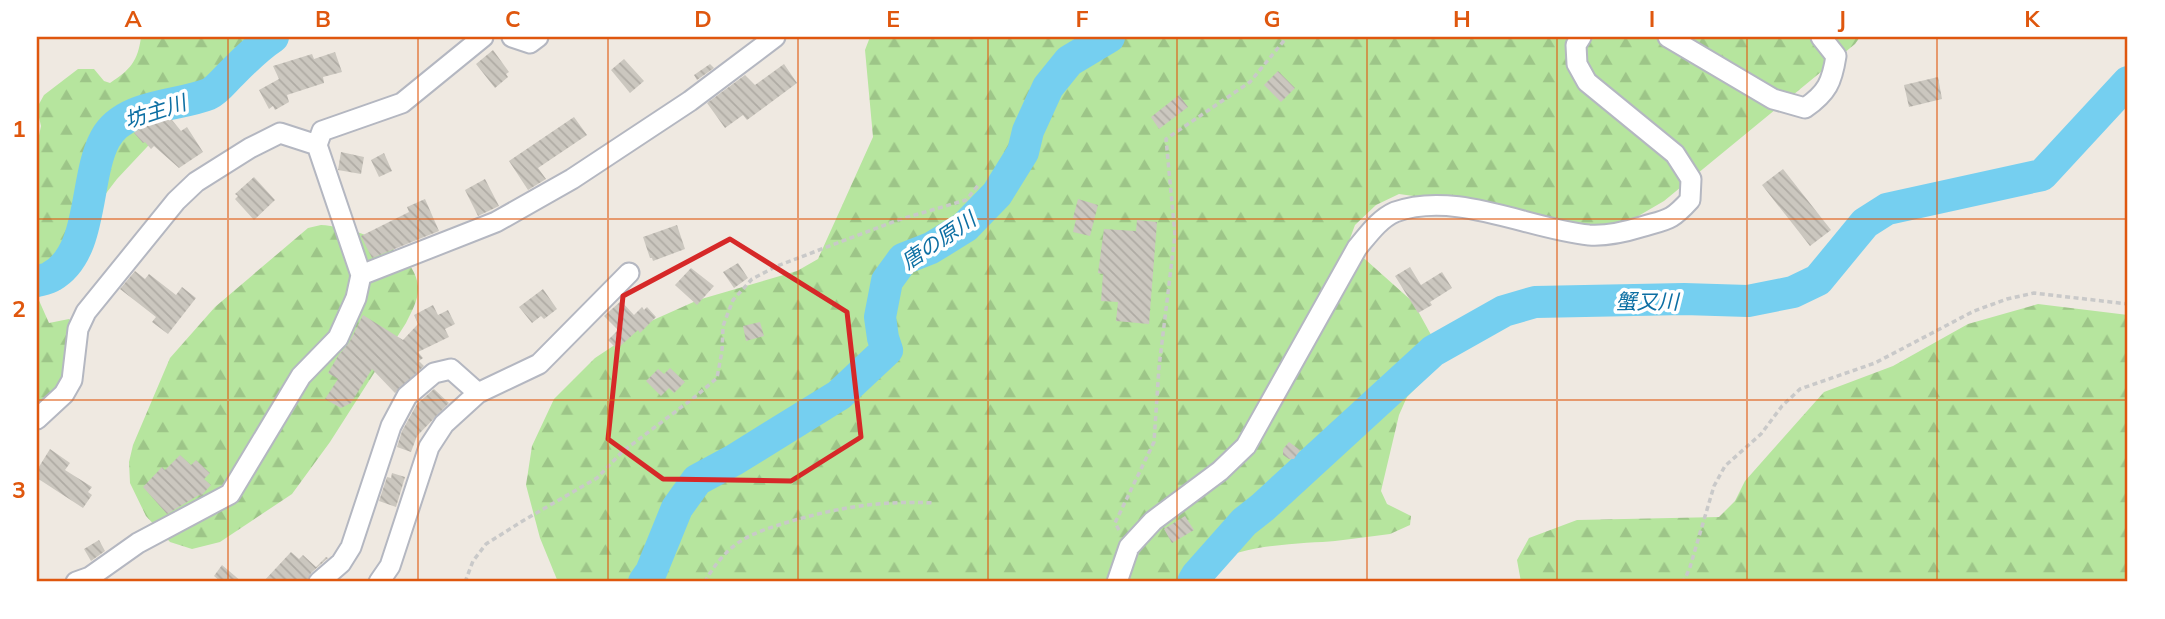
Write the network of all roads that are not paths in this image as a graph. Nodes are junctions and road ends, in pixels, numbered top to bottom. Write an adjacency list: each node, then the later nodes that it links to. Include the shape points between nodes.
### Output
1 (483, 37): 8 (street, via 402,103 322,131)
2 (512, 37): 3 (street, via 530,43)
3 (538, 37)
4 (775, 37): 10 (street, via 690,101 572,179 496,222)
5 (1581, 37): 16 (street, via 1576,46 1577,64 1587,82 1675,154 1691,179 1690,200 1674,218 1628,231 1590,235 1463,208 1427,205 1394,213 1375,225 1357,248 1246,446 1153,520 1129,547)
6 (1668, 37): 7 (street, via 1773,99 1805,108 1820,97 1833,76 1836,56)
7 (1821, 37)
8 (317, 145): 10 (street); 12 (street, via 280,133 196,182 176,201 86,313 78,329 72,380)
9 (629, 273): 11 (street, via 539,364)
10 (361, 275): 13 (street, via 338,338 301,376 230,494)
11 (478, 393): 14 (street, via 451,369 434,373 408,396 391,426 351,547); 15 (street, via 444,424 429,447 390,566)
12 (37, 419)
13 (76, 582)
14 (319, 582)
15 (379, 582)
16 (1117, 582)

